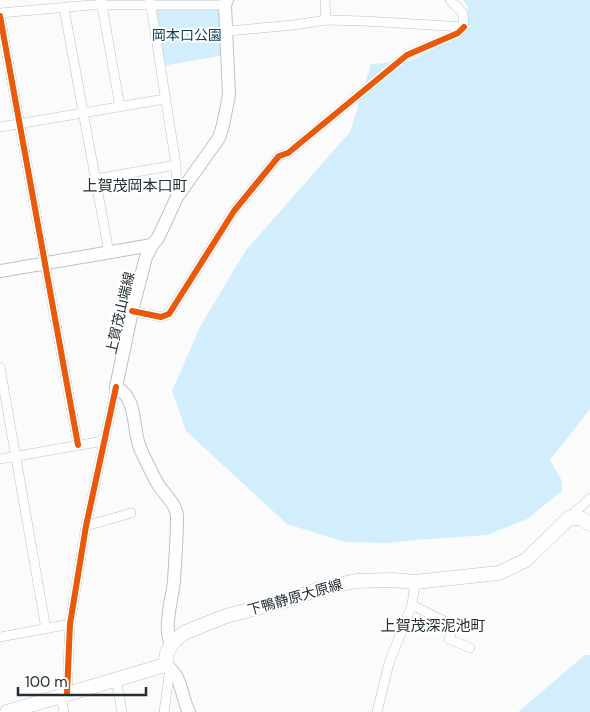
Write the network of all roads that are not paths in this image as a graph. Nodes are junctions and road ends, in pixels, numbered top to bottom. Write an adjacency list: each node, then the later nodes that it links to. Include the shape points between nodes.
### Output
1 (326, 0): 8 (street)
2 (450, 0): 9 (street, via 464,13)
3 (102, 3): 4 (street); 6 (street); 12 (street)
4 (150, 3): 5 (street); 11 (street)
5 (226, 3): 10 (main road, 上賀茂山端線)
6 (64, 8): 7 (street); 13 (street)
7 (0, 14): 14 (street)
8 (326, 20): 9 (street); 10 (street)
9 (464, 27): 23 (street, via 458,33 407,55 288,153 279,156 234,211 169,314 161,317)
10 (228, 31): 18 (main road, 上賀茂山端線, via 229,95 223,125 219,138)
11 (165, 99): 12 (street); 16 (street)
12 (120, 107): 13 (street)
13 (83, 113): 14 (street); 17 (street)
14 (19, 124): 15 (street); 21 (street)
15 (0, 127)
16 (176, 165): 17 (street); 18 (street)
17 (95, 179): 20 (street)
18 (177, 197): 19 (main road, 上賀茂山端線)
19 (152, 246): 20 (main road); 23 (main road, 上賀茂山端線)
20 (108, 253): 21 (main road)
21 (45, 264): 22 (main road); 27 (street)
22 (0, 271)
23 (132, 311): 25 (main road, 上賀茂山端線)
24 (0, 367): 28 (street)
25 (116, 386): 26 (street); 40 (main road, via 128,397 141,450 159,486 177,512)
26 (103, 441): 27 (street); 34 (street)
27 (78, 445): 28 (street)
28 (16, 456): 29 (street); 38 (street)
29 (0, 459)
30 (590, 498): 32 (street)
31 (131, 513): 34 (street)
32 (570, 517): 33 (main road); 35 (main road, 下鴨静原大原線, via 526,560 499,573)
33 (590, 524)
34 (86, 526): 37 (street)
35 (415, 582): 36 (street); 40 (main road, 下鴨静原大原線, via 356,581 319,590 226,616 186,632)
36 (412, 605): 41 (street, via 454,626 449,639); 50 (street, via 389,663)
37 (70, 624): 38 (street); 44 (street)
38 (46, 629): 39 (street)
39 (0, 637)
40 (170, 645): 42 (main road)
41 (470, 648)
42 (167, 667): 43 (main road); 48 (street); 49 (main road, via 179,680)
43 (116, 679): 44 (main road); 47 (street)
44 (64, 695): 45 (main road); 46 (street)
45 (7, 712)
46 (64, 712)
47 (122, 712)
48 (164, 712)
49 (189, 712)
50 (377, 712)

